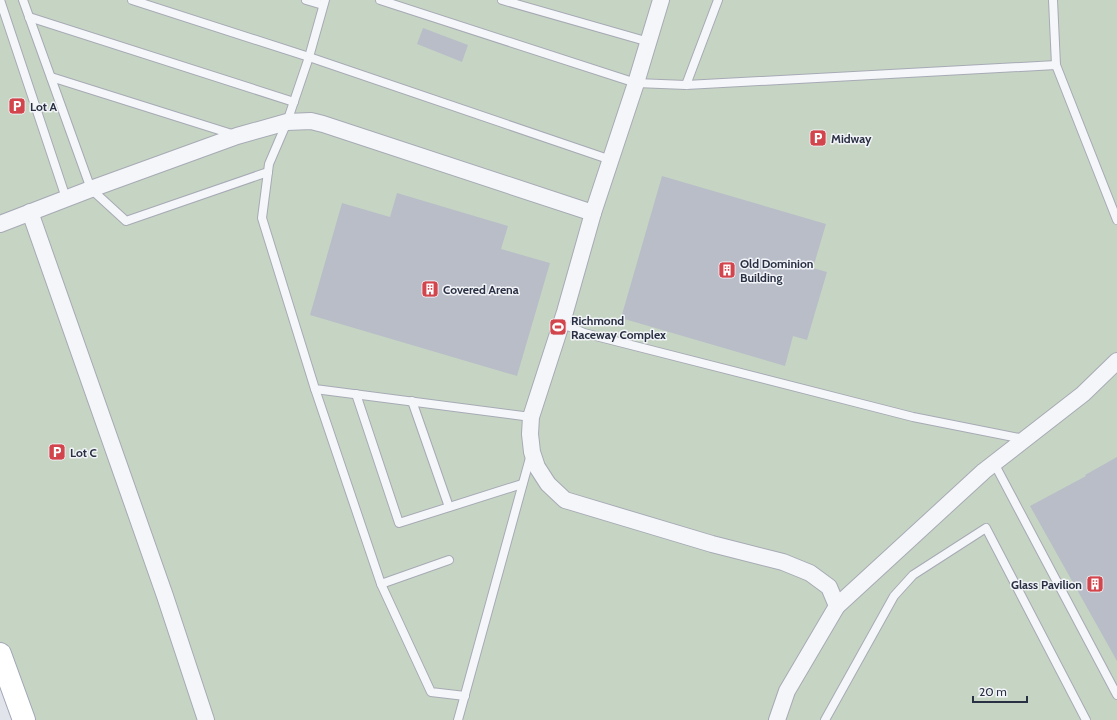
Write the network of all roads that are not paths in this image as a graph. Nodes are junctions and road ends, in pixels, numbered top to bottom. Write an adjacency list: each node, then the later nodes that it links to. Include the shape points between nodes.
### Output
1 (0, 0): 24 (lane)
2 (23, 0): 11 (lane)
3 (132, 0): 13 (lane)
4 (306, 0): 10 (lane)
5 (380, 0): 16 (lane)
6 (502, 0): 12 (lane)
7 (661, 0): 12 (street)
8 (718, 0): 17 (lane)
9 (1053, 0): 14 (lane)
10 (324, 3): 13 (lane)
11 (29, 17): 15 (lane); 18 (lane)
12 (649, 42): 16 (street)
13 (309, 57): 18 (lane); 21 (lane)
14 (1056, 65): 17 (lane); 27 (lane)
15 (51, 77): 20 (lane); 23 (lane)
16 (636, 83): 17 (lane); 21 (street)
17 (686, 85)
18 (294, 102): 19 (lane)
19 (287, 122): 20 (street); 22 (lane); 26 (street, via 323,124)
20 (237, 136): 23 (street)
21 (611, 160): 26 (street)
22 (268, 172): 23 (lane, via 126,221); 31 (lane, via 262,218)
23 (91, 189): 24 (street)
24 (66, 198): 25 (street)
25 (30, 212): 28 (street); 47 (street)
26 (593, 213): 29 (street)
27 (1117, 220)
28 (0, 224)
29 (561, 323): 34 (street); 35 (lane, via 584,333 905,415)
30 (1117, 361): 35 (street, via 1083,394)
31 (315, 389): 32 (lane); 41 (lane)
32 (356, 394): 33 (lane); 39 (lane, via 399,523)
33 (412, 401): 34 (lane); 39 (lane)
34 (531, 417): 36 (street)
35 (1024, 439): 37 (street)
36 (532, 452): 38 (lane); 42 (street, via 537,467 548,484 565,500 712,544 783,562 810,573 829,587)
37 (994, 463): 42 (street); 44 (lane)
38 (522, 484): 39 (lane); 45 (lane)
39 (449, 507)
40 (449, 560): 41 (lane)
41 (381, 584): 45 (lane, via 431,692)
42 (837, 606): 49 (street, via 787,691)
43 (0, 654): 46 (main road)
44 (1117, 695)
45 (464, 696): 48 (lane)
46 (24, 720)
47 (206, 720)
48 (458, 720)
49 (777, 720)
50 (825, 720): 51 (lane, via 894,596 913,575 986,528)
51 (1086, 720)

